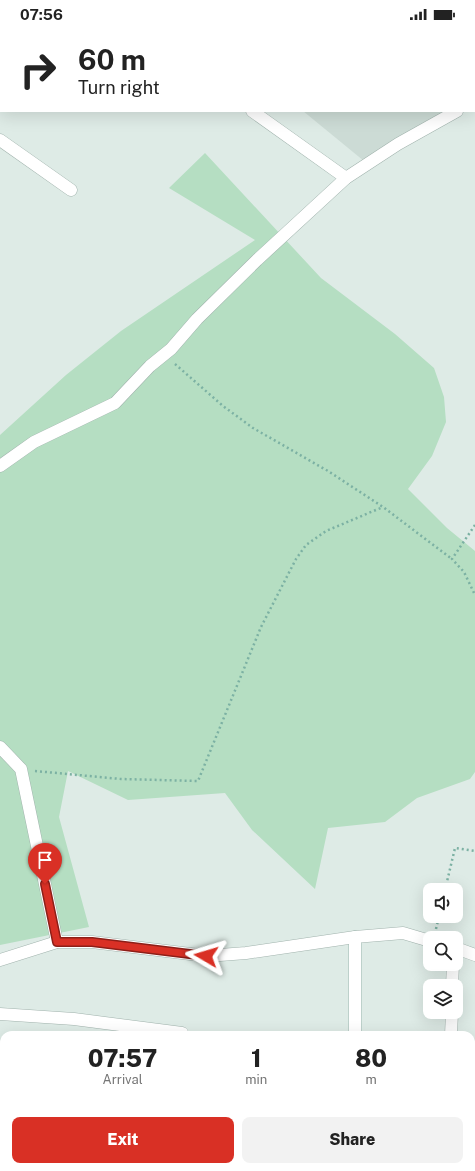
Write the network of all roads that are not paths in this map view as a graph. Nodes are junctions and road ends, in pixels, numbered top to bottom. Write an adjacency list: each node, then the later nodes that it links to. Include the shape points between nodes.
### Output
1 (253, 112): 4 (street)
2 (455, 112): 4 (street, via 398,144)
3 (0, 140): 5 (street)
4 (346, 178): 6 (street, via 197,318 115,403 34,442)
5 (71, 190)
6 (0, 466)
7 (0, 747): 10 (street, via 21,769)
8 (355, 937): 9 (street, via 403,933); 10 (street, via 246,953 206,956 92,942); 17 (street)
9 (423, 939)
10 (57, 942): 13 (street)
11 (463, 951): 12 (street)
12 (475, 955)
13 (0, 960)
14 (0, 1014): 16 (street, via 74,1019)
15 (452, 1019): 18 (street)
16 (167, 1031)
17 (355, 1031)
18 (451, 1031)

